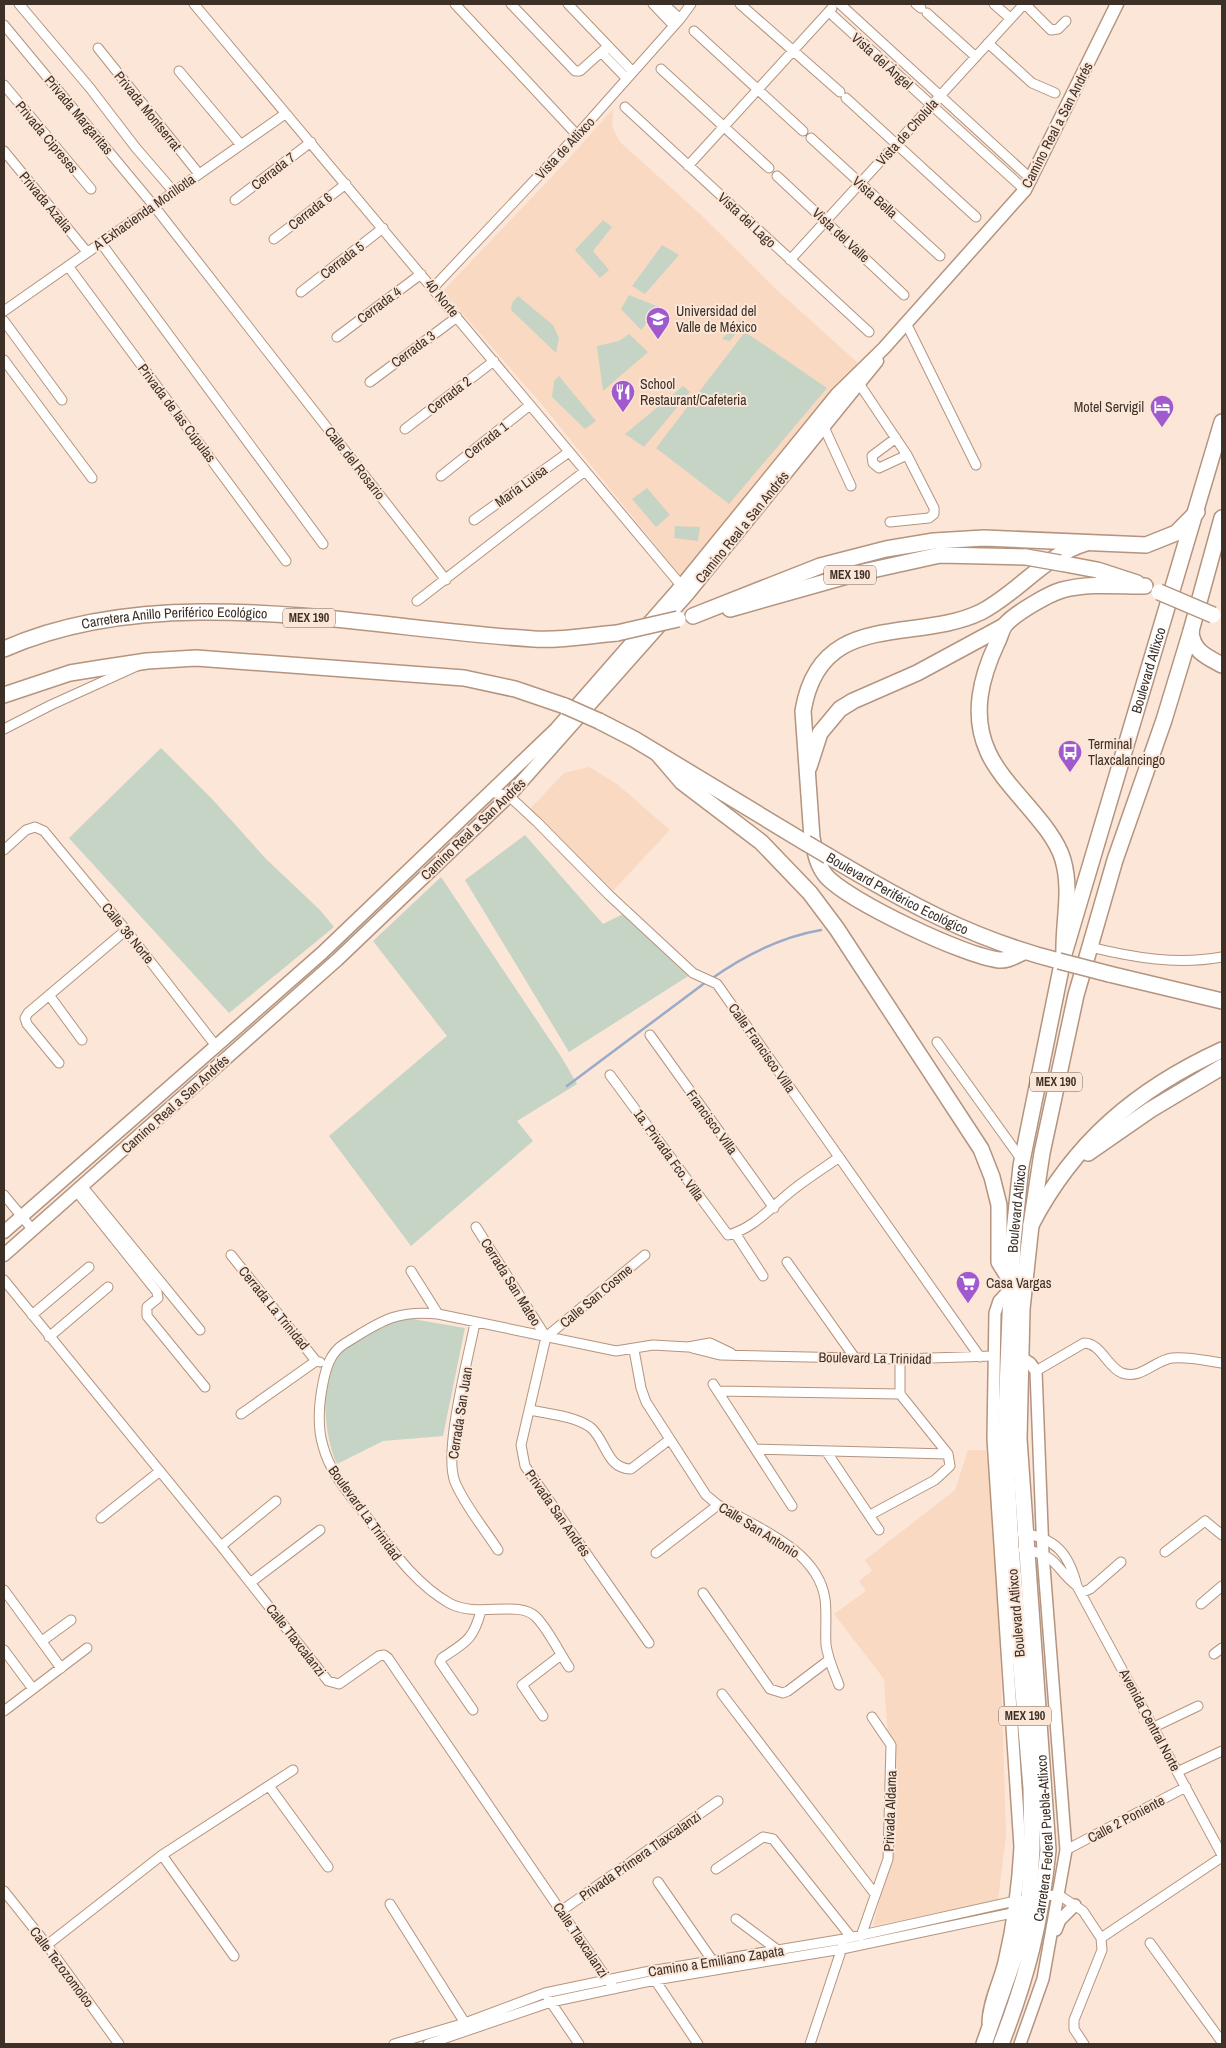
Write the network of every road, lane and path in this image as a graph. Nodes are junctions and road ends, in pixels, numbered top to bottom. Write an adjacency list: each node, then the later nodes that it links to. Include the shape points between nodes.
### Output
1 (18, 4): 53 (street)
2 (194, 4): 36 (street, 40 Norte)
3 (455, 4): 39 (street)
4 (511, 4): 24 (street, via 575,71 580,71)
5 (568, 4): 24 (street)
6 (653, 4): 19 (street)
7 (664, 4): 19 (street)
8 (691, 4): 19 (street, Vista de Atlixco)
9 (740, 4): 25 (street)
10 (836, 4): 16 (street)
11 (840, 4): 33 (street, Vista del Ángel)
12 (994, 4): 17 (street)
13 (1024, 4): 17 (street, Vista de Cholula); 18 (street, via 1051,30 1058,30)
14 (1117, 4): 51 (main road, Camino Real a San Andrés)
15 (921, 8): 26 (street)
16 (829, 12): 25 (street); 34 (street, Vista del Ángel)
17 (1010, 18): 22 (street, Vista de Cholula)
18 (1066, 20)
19 (677, 22): 29 (street, Vista de Atlixco)
20 (4, 24): 55 (street, Privada Margaritas)
21 (694, 32): 31 (street)
22 (988, 43): 26 (street, Vista de Cholula); 32 (street, via 1032,82)
23 (98, 48): 47 (street, Privada Montserrat)
24 (604, 49): 29 (street)
25 (793, 51): 31 (street); 42 (street)
26 (976, 57): 33 (street, Vista de Cholula)
27 (661, 69): 37 (street)
28 (179, 71): 43 (street)
29 (630, 76): 39 (street, Vista de Atlixco)
30 (4, 85): 52 (street, Privada Cipreses)
31 (758, 90): 37 (street); 38 (street)
32 (1055, 93)
33 (940, 95): 34 (street, Vista de Cholula); 51 (street, Vista del Ángel)
34 (931, 105): 42 (street, Vista de Cholula); 51 (street, Vista del Ángel)
35 (625, 107): 45 (street, Vista del Lago)
36 (285, 114): 41 (street, 40 Norte); 43 (street, A Exhacienda Morillotla)
37 (724, 127): 45 (street); 46 (street)
38 (803, 131)
39 (577, 135): 66 (street, Vista de Atlixco)
40 (811, 138): 49 (street, Vista Bella)
41 (311, 142): 50 (street, 40 Norte); 54 (street, Cerrada 7)
42 (896, 144): 49 (street, Vista de Cholula); 56 (street)
43 (241, 145): 47 (street, A Exhacienda Morillotla)
44 (4, 152): 61 (street, Privada Azalia)
45 (688, 166): 63 (street, Vista del Lago)
46 (769, 168)
47 (199, 174): 53 (street, A Exhacienda Morillotla)
48 (777, 176): 57 (street, Vista del Valle)
49 (860, 183): 57 (street, Vista de Cholula); 62 (street, Vista Bella)
50 (346, 184): 58 (street, 40 Norte); 59 (street, Cerrada 6)
51 (1028, 185): 72 (main road, Camino Real a San Andrés)
52 (91, 189)
53 (174, 192): 55 (street, A Exhacienda Morillotla)
54 (235, 200)
55 (154, 206): 60 (street, A Exhacienda Morillotla); 99 (street, Calle del Rosario)
56 (976, 217)
57 (826, 221): 63 (street, Vista de Cholula); 68 (street, Vista del Valle)
58 (383, 228): 65 (street, 40 Norte); 67 (street, Cerrada 5)
59 (274, 239)
60 (101, 243): 61 (street, A Exhacienda Morillotla); 97 (street)
61 (87, 252): 64 (street, A Exhacienda Morillotla)
62 (940, 256)
63 (790, 260): 73 (street, Vista del Lago)
64 (68, 266): 69 (street, A Exhacienda Morillotla); 98 (street, Privada de las Cúpulas)
65 (421, 274): 66 (street, 40 Norte); 74 (street, Cerrada 4)
66 (433, 288): 70 (street, 40 Norte)
67 (301, 292)
68 (904, 294)
69 (4, 311)
70 (457, 317): 76 (street, 40 Norte); 78 (street, Cerrada 3)
71 (4, 321): 79 (street)
72 (906, 323): 77 (main road, Camino Real a San Andrés, via 884,348 872,370); 87 (street)
73 (869, 332)
74 (337, 337)
75 (4, 360): 90 (street)
76 (494, 361): 80 (street, 40 Norte); 83 (street, Cerrada 2)
77 (857, 380): 82 (main road, Camino Real a San Andrés); 84 (street); 101 (main road, Camino Real a San Andrés)
78 (370, 382)
79 (62, 400)
80 (530, 405): 85 (street, 40 Norte); 89 (street, Cerrada 1)
81 (1222, 422): 92 (main road, Boulevard Atlixco / MEX 190)
82 (823, 425): 91 (street); 101 (main road, Camino Real a San Andrés)
83 (405, 429)
84 (896, 438): 86 (street); 86 (street, via 872,456 873,463 878,468)
85 (570, 452): 88 (street, 40 Norte); 94 (street, María Luisa)
86 (907, 456): 95 (street, via 934,508 934,514 929,518)
87 (976, 465)
88 (586, 471): 99 (street); 101 (street, 40 Norte)
89 (441, 476)
90 (92, 478)
91 (851, 486)
92 (1197, 512): 96 (main road, via 1176,533 1154,543); 117 (main road, Boulevard Atlixco / MEX 190)
93 (1222, 518): 106 (main road, Boulevard Atlixco / MEX 190)
94 (474, 520)
95 (890, 522)
96 (1086, 543): 103 (main road, via 984,538 910,544 820,566); 113 (main road, via 1062,553 1004,598 971,616 863,636 842,647 822,666 805,700 803,728)
97 (323, 544)
98 (286, 561)
99 (446, 580): 102 (street)
100 (1145, 586): 103 (main road, MEX 190, bridge, via 1096,570 1026,557 940,555 854,574 743,606); 104 (main road, bridge); 105 (main road, via 1089,586 1062,590 1039,601)
101 (685, 590): 114 (main road, Camino Real a San Andrés, via 556,729); 115 (main road, Camino Real a San Andrés)
102 (416, 601)
103 (685, 617): 107 (main road, Carretera Anillo Periférico Ecológico / MEX 190, bridge, via 617,633 537,639 291,616 164,613 87,623 28,638)
104 (1218, 617)
105 (1004, 626): 113 (main road, via 917,673 840,709 820,733); 124 (main road, via 984,673 980,730 994,763 1054,841 1063,860 1068,890)
106 (1191, 631): 109 (main road, via 1198,650); 118 (main road, Boulevard Atlixco / MEX 190)
107 (4, 649)
108 (148, 661): 110 (main road, via 70,674); 111 (street); 112 (main road, Boulevard Periférico Ecológico, bridge, via 196,658 464,678 516,688 565,706)
109 (1222, 665)
110 (4, 695)
111 (4, 729)
112 (658, 754): 123 (main road, Boulevard Periférico Ecológico, bridge, via 891,894 951,924); 157 (main road, via 682,782 742,826 779,859 837,929 982,1149 999,1205 999,1262)
113 (808, 770): 123 (main road, via 816,856 821,870 834,883 882,913 981,955 1006,960)
114 (491, 792): 115 (street, Calle Francisco Villa); 119 (main road, Camino Real a San Andrés)
115 (509, 796): 120 (main road, Camino Real a San Andrés); 138 (street, Calle Francisco Villa, via 693,973 717,984)
116 (4, 850): 121 (street, Calle 36 Norte, via 26,830 35,827 44,831)
117 (1093, 852): 118 (main road); 124 (main road, Boulevard Atlixco / MEX 190)
118 (1115, 860): 122 (main road, Boulevard Atlixco / MEX 190)
119 (391, 888): 120 (main road); 131 (main road, Camino Real a San Andrés)
120 (403, 897): 137 (main road, Camino Real a San Andrés)
121 (126, 930): 126 (street); 131 (street, Calle 36 Norte)
122 (1090, 947): 125 (street, via 1160,961); 145 (main road, Boulevard Atlixco / MEX 190, via 1056,1083)
123 (1024, 952): 127 (main road, Boulevard Periférico Ecológico, bridge)
124 (1064, 954): 139 (main road, Boulevard Atlixco / MEX 190)
125 (1222, 957)
126 (48, 995): 129 (street); 133 (street, via 25,1018)
127 (1222, 1001)
128 (650, 1035): 142 (street, Francisco Villa)
129 (82, 1040)
130 (937, 1042): 139 (street)
131 (216, 1046): 136 (main road, Camino Real a San Andrés)
132 (1222, 1050): 145 (main road, via 1155,1087 1106,1124 1057,1179)
133 (59, 1063)
134 (1222, 1067): 145 (main road, via 1092,1149 1066,1176)
135 (610, 1075): 148 (street, 1a. Privada Fco. Villa)
136 (118, 1132): 137 (main road); 143 (main road, Camino Real a San Andrés)
137 (130, 1144): 140 (main road, Camino Real a San Andrés)
138 (838, 1158): 142 (street, via 792,1190); 167 (street, Calle Francisco Villa)
139 (1022, 1160): 157 (main road, Boulevard Atlixco / MEX 190)
140 (80, 1189): 146 (main road, Camino Real a San Andrés); 162 (street); 174 (street, via 157,1292 158,1298 147,1307 147,1316)
141 (4, 1195): 143 (street)
142 (774, 1208): 148 (street)
143 (22, 1216): 146 (street); 147 (main road, Camino Real a San Andrés)
144 (476, 1227): 164 (street, Cerrada San Mateo)
145 (1030, 1229): 166 (main road, Boulevard Atlixco / MEX 190)
146 (32, 1230): 149 (main road, Camino Real a San Andrés)
147 (4, 1232)
148 (732, 1234): 155 (street, 1a. Privada Fco. Villa)
149 (4, 1255)
150 (231, 1255): 170 (street, Cerrada La Trinidad)
151 (645, 1255): 164 (street, Calle San Cosme)
152 (787, 1262): 168 (street)
153 (90, 1267): 160 (street)
154 (411, 1271): 159 (street)
155 (763, 1276)
156 (4, 1280): 160 (street, Calle Tlaxcalanzi)
157 (1012, 1285): 166 (main road, Boulevard Atlixco / MEX 190)
158 (108, 1287): 163 (street)
159 (438, 1314): 161 (street, Boulevard La Trinidad); 172 (street, Boulevard La Trinidad, via 418,1312 386,1319 341,1346)
160 (32, 1315): 163 (street, Calle Tlaxcalanzi)
161 (475, 1323): 164 (street, Boulevard La Trinidad); 195 (street, Cerrada San Juan, via 452,1442 451,1464 462,1497)
162 (200, 1330)
163 (49, 1336): 182 (street, Calle Tlaxcalanzi)
164 (546, 1337): 165 (street, Boulevard La Trinidad, via 616,1351); 176 (street, Privada San Andrés)
165 (634, 1350): 168 (street, Boulevard La Trinidad, via 653,1345 688,1347 715,1354); 178 (street, Calle San Antonio, via 646,1402)
166 (1006, 1355): 167 (street, Boulevard La Trinidad); 173 (street, via 1030,1363); 190 (main road, Carretera Federal Puebla-Atlixco / MEX 190, via 1019,1439); 193 (main road, Boulevard Atlixco / MEX 190)
167 (980, 1357): 169 (street, Boulevard La Trinidad)
168 (854, 1358): 169 (street, Boulevard La Trinidad)
169 (900, 1359): 175 (street)
170 (316, 1361): 172 (street); 177 (street)
171 (1222, 1363): 173 (street, via 1172,1358 1134,1374 1123,1373 1113,1367 1095,1346 1084,1343)
172 (328, 1364): 207 (street, Boulevard La Trinidad, via 321,1393 319,1423 323,1446 341,1483 402,1564 432,1592 451,1604)
173 (1036, 1371): 192 (street)
174 (205, 1387)
175 (900, 1394): 179 (street, via 716,1388); 181 (street)
176 (530, 1410): 178 (street, via 571,1419 592,1428 612,1460 624,1469 631,1469); 210 (street, Privada San Andrés, via 521,1445 525,1466)
177 (240, 1414)
178 (669, 1440): 184 (street, Calle San Antonio, via 706,1495)
179 (756, 1449): 180 (street); 185 (street)
180 (826, 1451): 181 (street); 186 (street)
181 (948, 1454): 186 (street, via 950,1466 935,1480)
182 (160, 1471): 187 (street); 194 (street, Calle Tlaxcalanzi)
183 (276, 1501): 194 (street)
184 (718, 1505): 198 (street); 216 (street, Calle San Antonio, via 794,1549 809,1564 822,1583)
185 (792, 1506)
186 (870, 1515): 189 (street)
187 (101, 1518)
188 (320, 1530): 201 (street)
189 (879, 1530)
190 (1026, 1534): 192 (street, Avenida Central Norte); 193 (street, Avenida Central Norte); 196 (main road, Carretera Federal Puebla-Atlixco / MEX 190)
191 (1222, 1535): 197 (street, via 1205,1522)
192 (1042, 1537): 199 (street); 203 (street, Avenida Central Norte, via 1054,1543 1064,1554)
193 (1005, 1539): 196 (street, Avenida Central Norte); 244 (main road, Boulevard Atlixco / MEX 190, via 1031,1788)
194 (221, 1546): 201 (street, Calle Tlaxcalanzi)
195 (498, 1550)
196 (1026, 1550): 199 (street, Avenida Central Norte); 244 (main road, Carretera Federal Puebla-Atlixco / MEX 190, via 1048,1850)
197 (1164, 1552)
198 (656, 1553)
199 (1044, 1554): 203 (street, Avenida Central Norte, via 1056,1561); 234 (street)
200 (1121, 1562): 203 (street, via 1090,1589)
201 (250, 1583): 246 (street, Calle Tlaxcalanzi, via 333,1684 339,1684 379,1656 388,1658)
202 (1222, 1586): 206 (street)
203 (1079, 1590): 227 (street, Avenida Central Norte)
204 (4, 1592): 209 (street)
205 (703, 1593): 216 (street, via 770,1689 783,1693 788,1691)
206 (1201, 1604)
207 (481, 1611): 215 (street, Boulevard La Trinidad, via 524,1609 536,1617); 223 (street, via 469,1640 440,1662)
208 (70, 1620): 209 (street)
209 (42, 1641): 218 (street)
210 (649, 1643)
211 (87, 1648): 218 (street)
212 (1222, 1648): 214 (street)
213 (4, 1650): 220 (street)
214 (1214, 1654)
215 (561, 1655): 217 (street, Boulevard La Trinidad); 225 (street, via 522,1685)
216 (829, 1660): 219 (street, Calle San Antonio)
217 (570, 1667)
218 (61, 1668): 220 (street)
219 (839, 1685)
220 (33, 1689): 224 (street)
221 (722, 1694): 241 (street)
222 (1198, 1706): 227 (street)
223 (474, 1710)
224 (4, 1711)
225 (543, 1716)
226 (872, 1717): 241 (street, Privada Aldama, via 891,1745 888,1859)
227 (1154, 1727): 230 (street, Avenida Central Norte)
228 (1222, 1751): 230 (street)
229 (293, 1770): 231 (street)
230 (1177, 1772): 232 (street, Avenida Central Norte)
231 (269, 1786): 235 (street); 237 (street)
232 (1186, 1787): 234 (street, Calle 2 Poniente); 236 (street, Avenida Central Norte)
233 (718, 1801): 246 (street, Privada Primera Tlaxcalanzi)
234 (1066, 1850): 242 (street)
235 (162, 1855): 253 (street); 256 (street)
236 (1222, 1856): 250 (street)
237 (328, 1866)
238 (716, 1869): 249 (street, via 763,1837 773,1839)
239 (658, 1882): 257 (street)
240 (4, 1892): 253 (street, Calle Tezozomolco)
241 (875, 1894): 248 (street, Privada Aldama)
242 (1058, 1900): 244 (street); 245 (street); 251 (street)
243 (390, 1904): 264 (street)
244 (1029, 1904): 248 (street, Camino a Emiliano Zapata); 254 (street, Camino a Emiliano Zapata); 265 (main road, Boulevard Atlixco / MEX 190, via 1008,1980); 273 (main road, Carretera Federal Puebla-Atlixco / MEX 190, via 1027,1971)
245 (1072, 1904): 250 (street, via 1083,1911); 251 (street, via 1060,1920)
246 (561, 1911): 259 (street, Calle Tlaxcalanzi)
247 (736, 1918): 255 (street)
248 (861, 1936): 249 (street, Camino a Emiliano Zapata)
249 (848, 1938): 254 (street); 255 (street, Camino a Emiliano Zapata)
250 (1101, 1938): 275 (street, via 1102,1950 1074,2020 1074,2029)
251 (1050, 1943): 274 (street, via 1042,1979)
252 (1150, 1943): 267 (street)
253 (47, 1945): 268 (street, Calle Tezozomolco)
254 (842, 1949): 258 (street, Camino a Emiliano Zapata); 272 (street)
255 (779, 1951): 257 (street, Camino a Emiliano Zapata)
256 (234, 1956)
257 (712, 1960): 258 (street); 259 (street, Camino a Emiliano Zapata)
258 (713, 1970): 260 (street, Camino a Emiliano Zapata)
259 (608, 1979): 261 (street, Calle Tlaxcalanzi); 262 (street, Camino a Emiliano Zapata)
260 (655, 1980): 261 (street, Camino a Emiliano Zapata); 271 (street)
261 (614, 1989): 263 (street, Camino a Emiliano Zapata)
262 (545, 1993): 263 (street); 264 (street, Camino a Emiliano Zapata)
263 (551, 2002): 266 (street, Camino a Emiliano Zapata); 270 (street)
264 (465, 2023): 266 (street, Camino a Emiliano Zapata)
265 (986, 2040)
266 (428, 2042): 269 (street, Camino a Emiliano Zapata)
267 (1222, 2042)
268 (119, 2044)
269 (394, 2044)
270 (580, 2044)
271 (698, 2044)
272 (810, 2044)
273 (1001, 2044)
274 (1020, 2044)
275 (1084, 2044)

